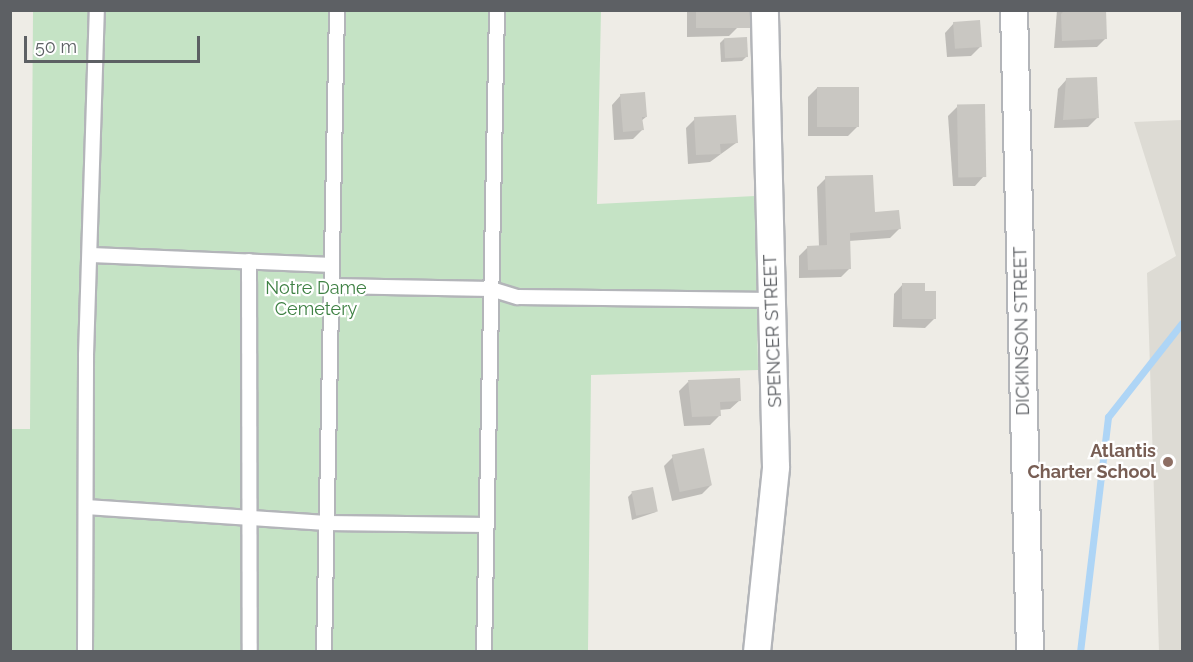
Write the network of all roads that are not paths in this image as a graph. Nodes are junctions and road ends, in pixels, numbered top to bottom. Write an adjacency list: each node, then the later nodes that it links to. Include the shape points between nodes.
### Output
1 (97, 10): 6 (lane)
2 (337, 10): 8 (lane)
3 (497, 10): 10 (lane)
4 (765, 10): 11 (street, SPENCER STREET)
5 (1014, 10): 21 (street, DICKINSON STREET)
6 (92, 255): 7 (lane); 12 (lane, via 86,355)
7 (249, 261): 8 (lane); 13 (lane)
8 (332, 265): 9 (lane)
9 (331, 286): 10 (lane); 14 (lane)
10 (491, 289): 11 (lane, via 518,297); 15 (lane)
11 (772, 300): 20 (street, SPENCER STREET, via 776,467)
12 (86, 507): 13 (lane); 16 (lane)
13 (248, 518): 14 (lane); 17 (lane, via 252,545)
14 (326, 523): 15 (lane); 18 (lane)
15 (487, 525): 19 (lane)
16 (85, 651)
17 (250, 651)
18 (324, 651)
19 (484, 651)
20 (757, 651)
21 (1030, 651)

